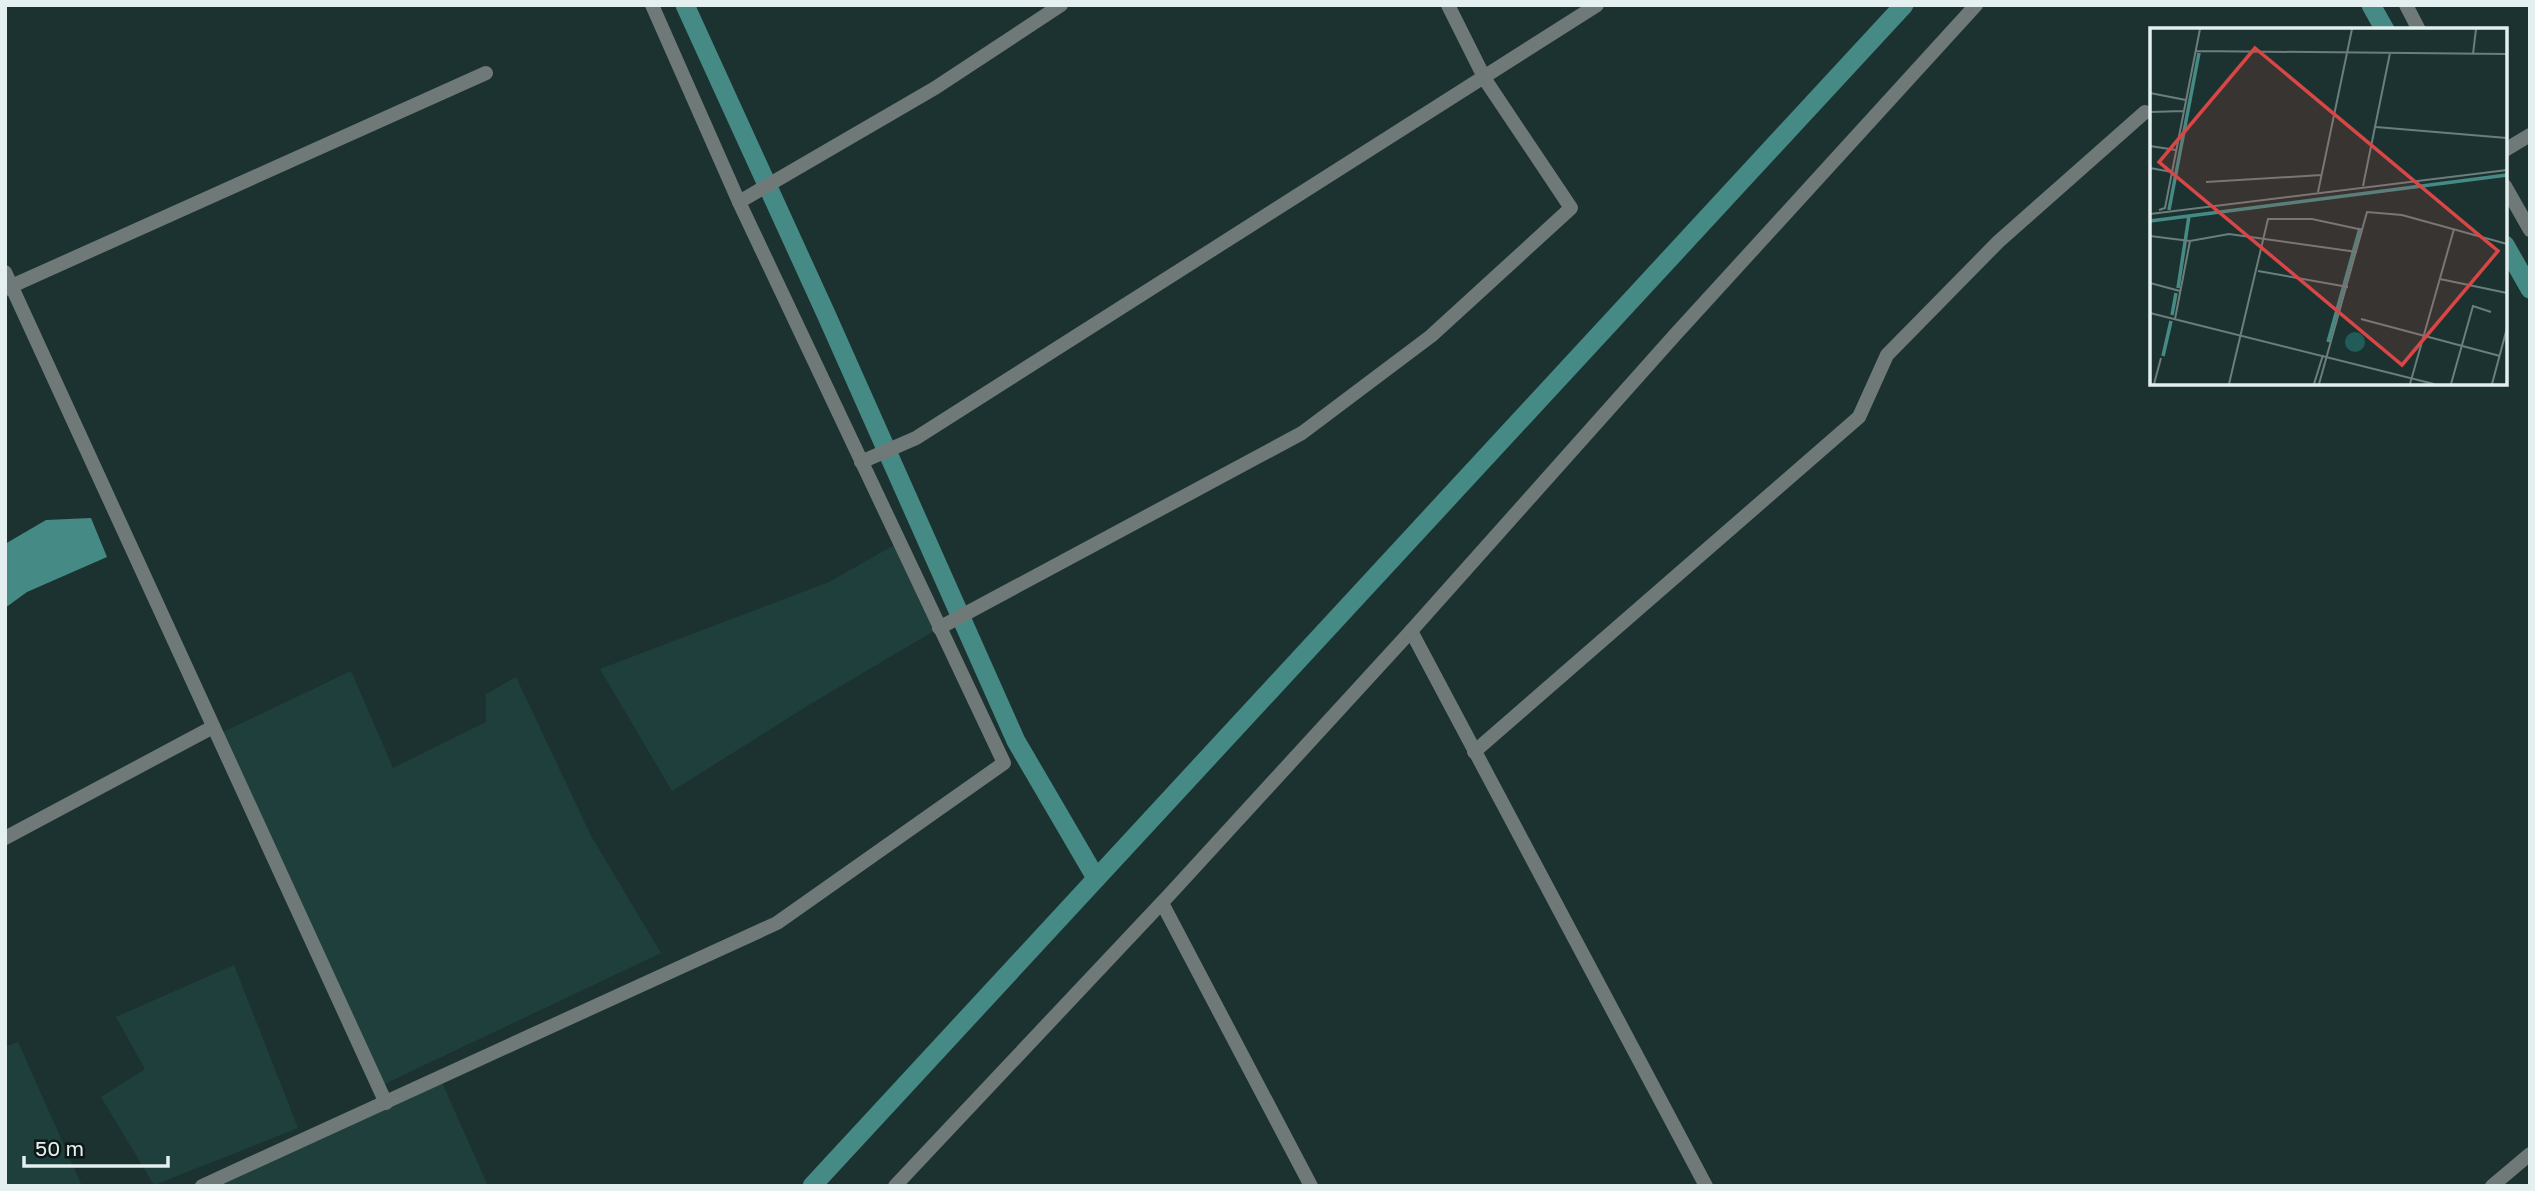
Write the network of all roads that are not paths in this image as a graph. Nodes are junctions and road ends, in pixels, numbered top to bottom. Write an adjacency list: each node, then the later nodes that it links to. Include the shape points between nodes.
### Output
1 (652, 5): 14 (street)
2 (1061, 5): 14 (street, via 935,88)
3 (1448, 5): 9 (street)
4 (1597, 5): 9 (street)
5 (1976, 5): 19 (street)
6 (2406, 5): 7 (street)
7 (2418, 28)
8 (486, 73): 16 (street)
9 (1483, 76): 17 (street, via 916,438); 18 (street, via 1571,208 1431,336 1302,433)
10 (2145, 112): 21 (street, via 1998,242 1888,355 1859,417)
11 (2530, 135): 12 (street)
12 (2507, 149)
13 (2507, 190): 15 (street)
14 (740, 202): 17 (street)
15 (2530, 230)
16 (7, 282): 20 (street)
17 (860, 462): 18 (street)
18 (939, 628): 24 (street, via 1004,763 777,923)
19 (1410, 631): 21 (street); 23 (street)
20 (214, 727): 22 (street); 24 (street)
21 (1474, 752): 29 (street)
22 (5, 838)
23 (1162, 903): 27 (street); 28 (street)
24 (386, 1103): 26 (street)
25 (2530, 1154): 30 (street)
26 (202, 1186)
27 (895, 1186)
28 (1311, 1186)
29 (1706, 1186)
30 (2492, 1186)

